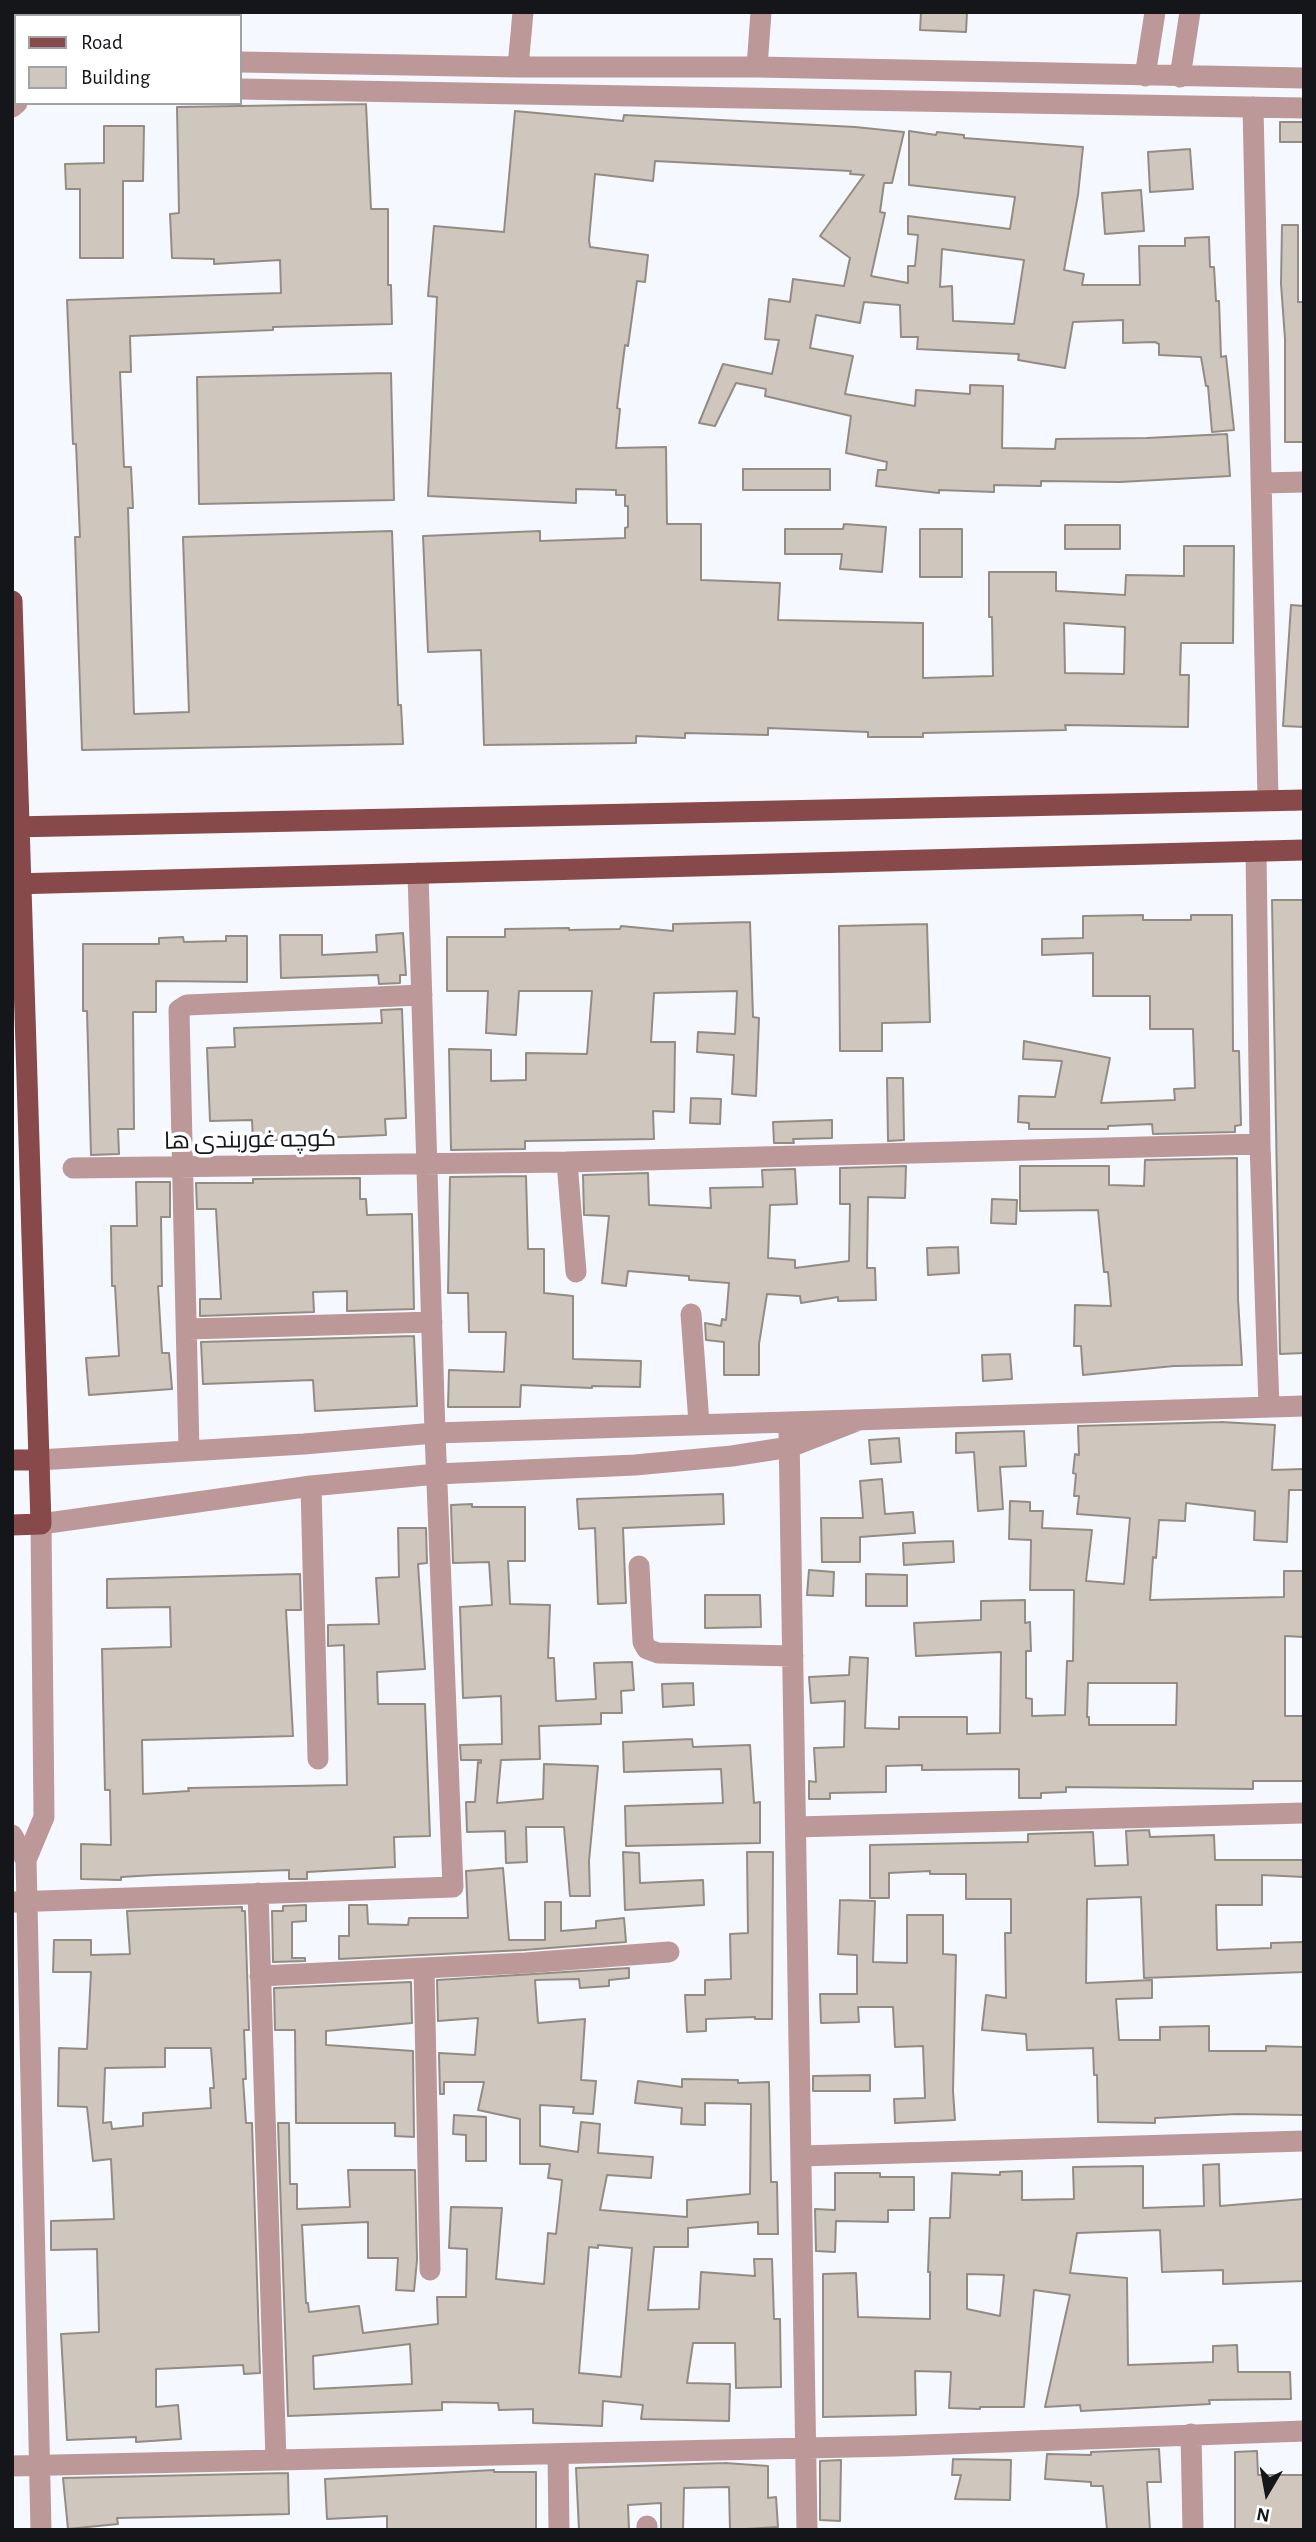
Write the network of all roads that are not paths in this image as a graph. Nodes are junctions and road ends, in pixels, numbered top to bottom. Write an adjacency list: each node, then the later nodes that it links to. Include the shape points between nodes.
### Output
1 (523, 12): 7 (street)
2 (761, 12): 6 (street)
3 (1155, 12): 8 (street)
4 (1190, 12): 9 (street)
5 (242, 62): 7 (street)
6 (757, 66): 7 (street); 8 (street)
7 (519, 67)
8 (1144, 76): 9 (street)
9 (1180, 77): 10 (street)
10 (1304, 78)
11 (242, 89): 12 (street)
12 (1253, 107): 13 (street); 15 (street)
13 (1304, 108)
14 (1304, 482): 15 (street)
15 (1263, 483): 17 (street)
16 (12, 601): 19 (main road)
17 (1268, 799): 18 (main road); 19 (main road)
18 (1304, 800)
19 (16, 827): 23 (main road)
20 (1304, 850): 21 (main road)
21 (1256, 851): 22 (main road); 25 (street)
22 (418, 873): 23 (main road); 24 (street)
23 (17, 884): 43 (main road)
24 (422, 996): 27 (street); 28 (street, via 181,1006)
25 (1261, 1144): 26 (street, کوچه غوربندی ها); 35 (street)
26 (567, 1162): 27 (street, کوچه غوربندی ها); 30 (street)
27 (427, 1165): 28 (street, کوچه غوربندی ها); 32 (street)
28 (184, 1167): 29 (street, کوچه غوربندی ها); 33 (street)
29 (73, 1168)
30 (576, 1272)
31 (691, 1314): 38 (street)
32 (432, 1322): 33 (street); 39 (street)
33 (188, 1329): 41 (street)
34 (1304, 1406): 35 (street)
35 (1269, 1407): 36 (street)
36 (859, 1420): 37 (street); 40 (street)
37 (789, 1422): 38 (street); 40 (street)
38 (699, 1423): 39 (street)
39 (435, 1433): 41 (street); 44 (street)
40 (790, 1447): 44 (street, via 635,1465); 49 (street)
41 (189, 1451): 43 (street)
42 (12, 1460): 43 (main road)
43 (38, 1460): 46 (main road)
44 (437, 1474): 45 (street); 55 (street, via 453,1886)
45 (311, 1486): 46 (street); 50 (street)
46 (41, 1524): 47 (main road); 54 (street, via 44,1817)
47 (12, 1525)
48 (639, 1566): 49 (street, via 647,1649)
49 (793, 1656): 52 (street)
50 (318, 1759)
51 (1304, 1813): 52 (street)
52 (796, 1827): 61 (street)
53 (12, 1835): 54 (street)
54 (26, 1860): 56 (street)
55 (258, 1893): 56 (street); 59 (street)
56 (20, 1902): 69 (street)
57 (669, 1952): 58 (street)
58 (424, 1968): 59 (street); 62 (street)
59 (261, 1976): 67 (street)
60 (1304, 2141): 61 (street)
61 (801, 2156): 65 (street)
62 (430, 2270)
63 (1304, 2431): 64 (street)
64 (1191, 2434): 65 (street); 73 (street)
65 (806, 2448): 66 (street); 72 (street)
66 (558, 2454): 67 (street); 71 (street)
67 (276, 2460): 69 (street)
68 (12, 2466): 69 (street)
69 (39, 2466): 70 (street)
70 (41, 2530)
71 (559, 2530)
72 (807, 2530)
73 (1193, 2530)

